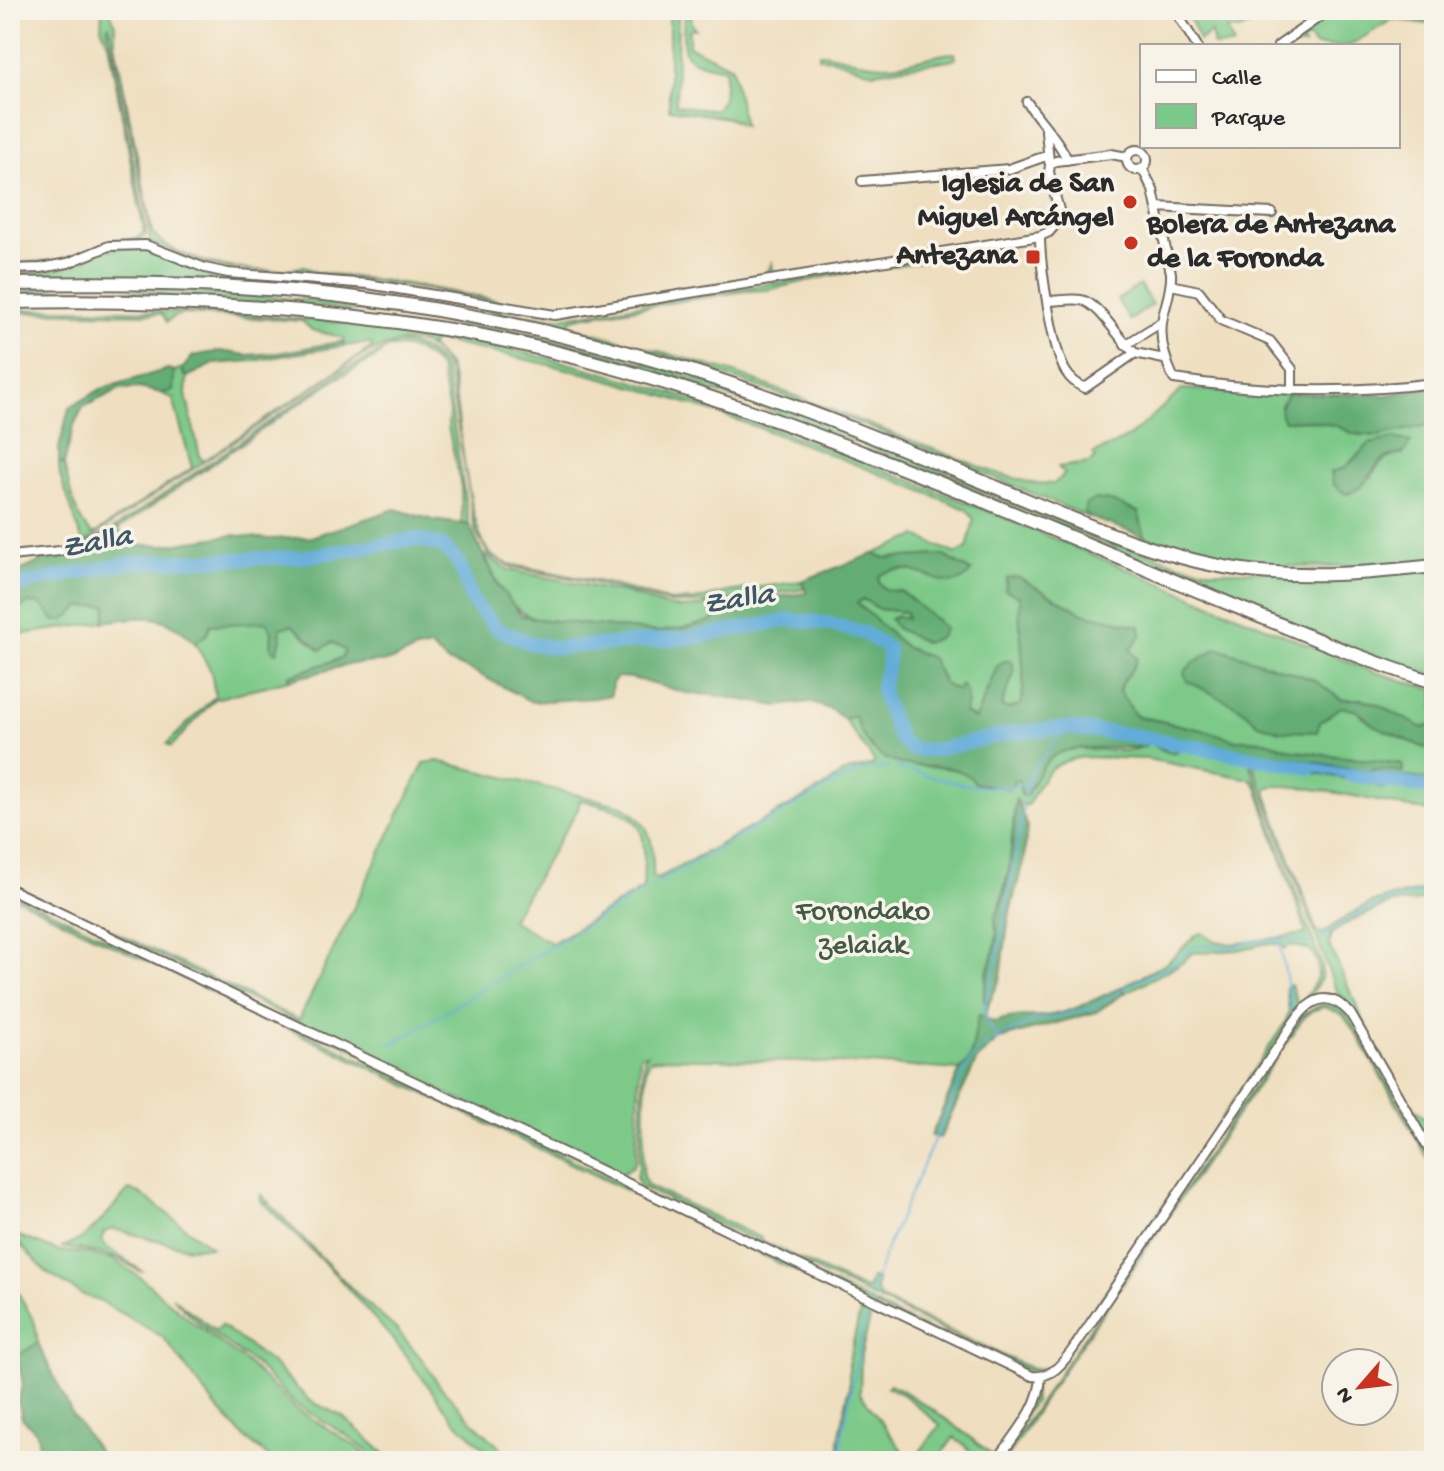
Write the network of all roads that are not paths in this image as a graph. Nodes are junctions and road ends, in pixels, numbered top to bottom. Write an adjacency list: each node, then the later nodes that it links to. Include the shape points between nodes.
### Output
1 (1175, 10): 3 (street)
2 (1325, 13): 4 (street)
3 (1196, 44)
4 (1281, 44)
5 (1027, 102): 6 (street)
6 (1046, 130): 10 (street); 11 (street)
7 (1152, 148): 8 (street)
8 (1145, 154): 9 (street, via 1135,150); 12 (street)
9 (1127, 157): 10 (street); 12 (street, via 1129,166)
10 (1067, 160): 11 (street)
11 (1048, 161): 13 (street); 16 (street, via 1061,218)
12 (1142, 168): 14 (street)
13 (862, 181)
14 (1157, 207): 15 (street); 19 (street)
15 (1272, 213)
16 (1040, 236): 17 (street, via 555,315 368,284 216,271 146,245 109,246 68,263); 20 (street)
17 (10, 269)
18 (10, 284): 30 (highway, via 233,287 354,297 457,313 688,370 794,406 1174,556 1284,574)
19 (1171, 285): 22 (street); 27 (street, via 1199,291 1221,320 1270,341 1292,369)
20 (1048, 301): 23 (street, via 1082,300 1095,307); 24 (street, via 1057,352 1075,384 1085,388)
21 (10, 302): 31 (highway, via 231,305 355,316 453,331 610,367 883,460 1343,651)
22 (1162, 322): 23 (street); 25 (street)
23 (1125, 345): 24 (street)
24 (1135, 353): 25 (street)
25 (1164, 359): 27 (street, via 1174,379)
26 (1434, 383): 27 (street)
27 (1292, 389)
28 (86, 543): 29 (street)
29 (10, 556)
30 (1434, 566)
31 (1434, 682)
32 (10, 889): 34 (street)
33 (1434, 1158): 34 (street, via 1350,1013 1336,1001 1311,1003 1071,1352 1060,1367)
34 (1041, 1376): 35 (street, via 1034,1406)
35 (997, 1461)

